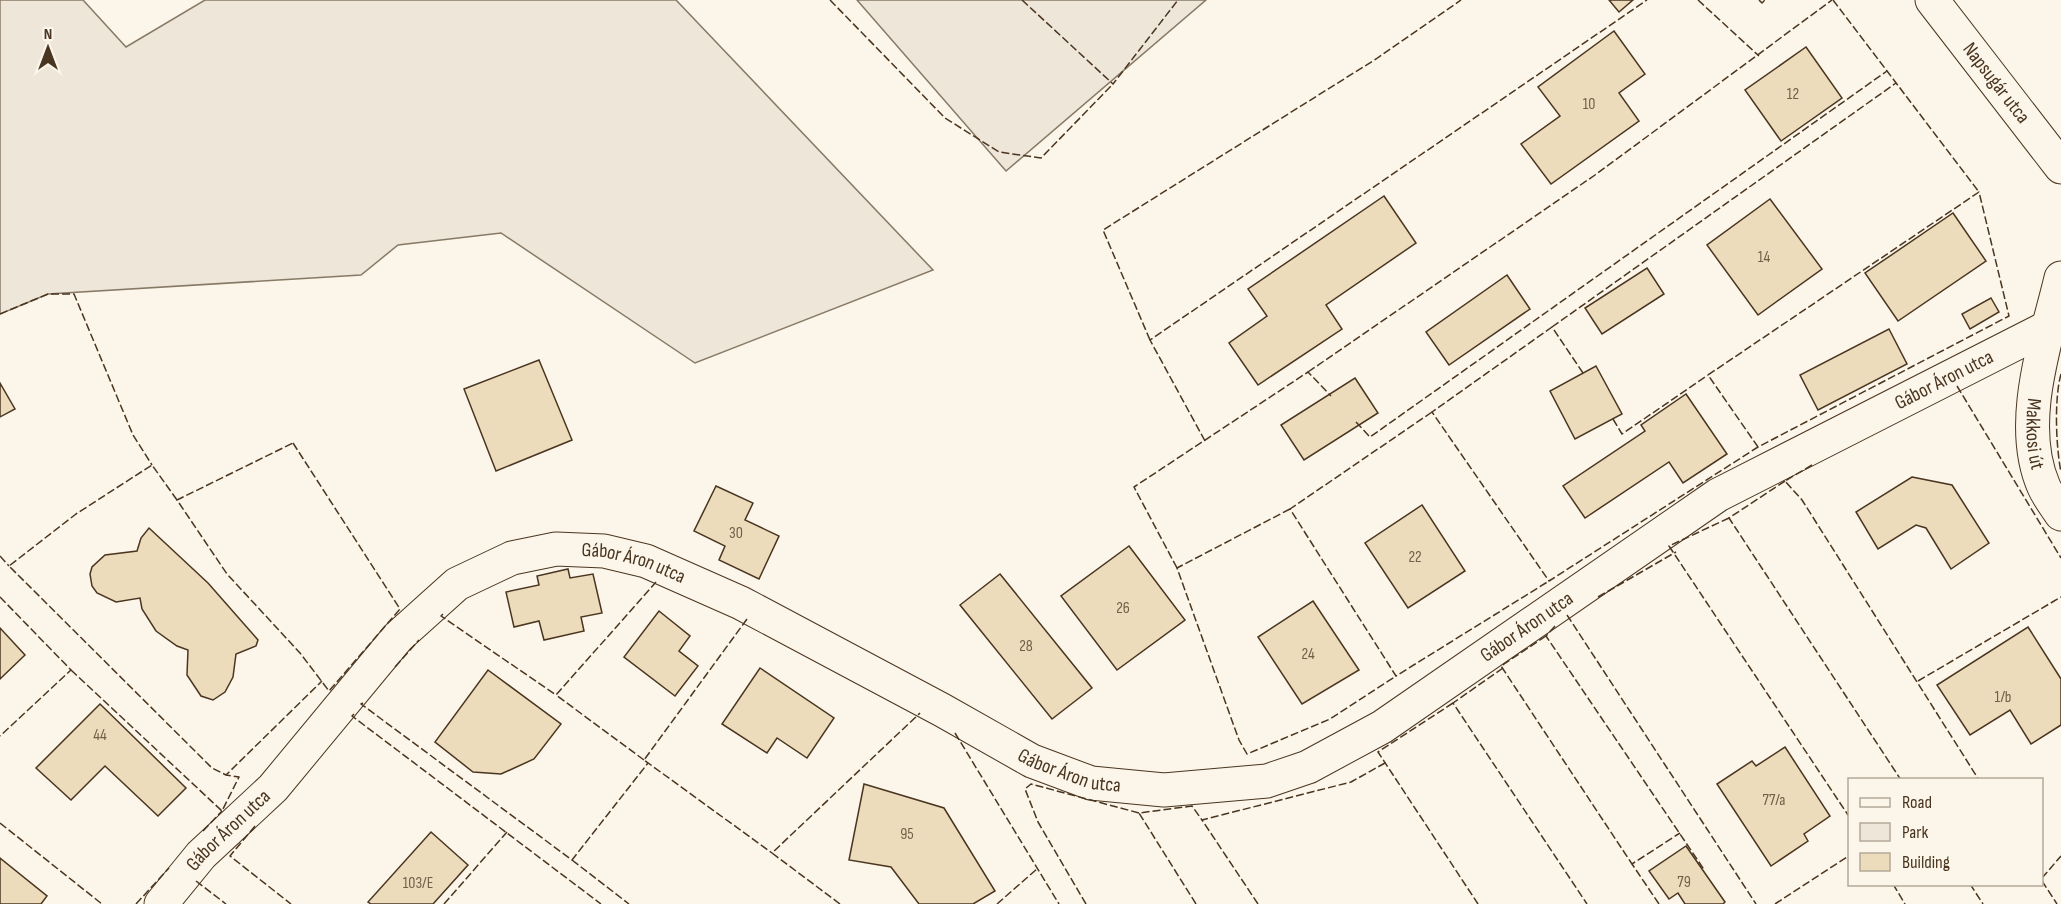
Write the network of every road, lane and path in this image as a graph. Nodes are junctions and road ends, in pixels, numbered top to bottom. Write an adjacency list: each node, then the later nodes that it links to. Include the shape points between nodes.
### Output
1 (1932, 0): 2 (street, Napsugár utca)
2 (2061, 166)
3 (2061, 278): 4 (street, Makkosi út)
4 (2050, 326): 5 (street, Makkosi út, via 2033,390 2034,444 2043,486); 6 (street, Gábor Áron utca, via 1718,495 1382,727 1308,767 1267,781 1164,790 1091,783 1032,761 741,603 646,561 604,551 556,549 512,558 457,584 398,637 273,788 201,855)
5 (2061, 514)
6 (161, 904)

